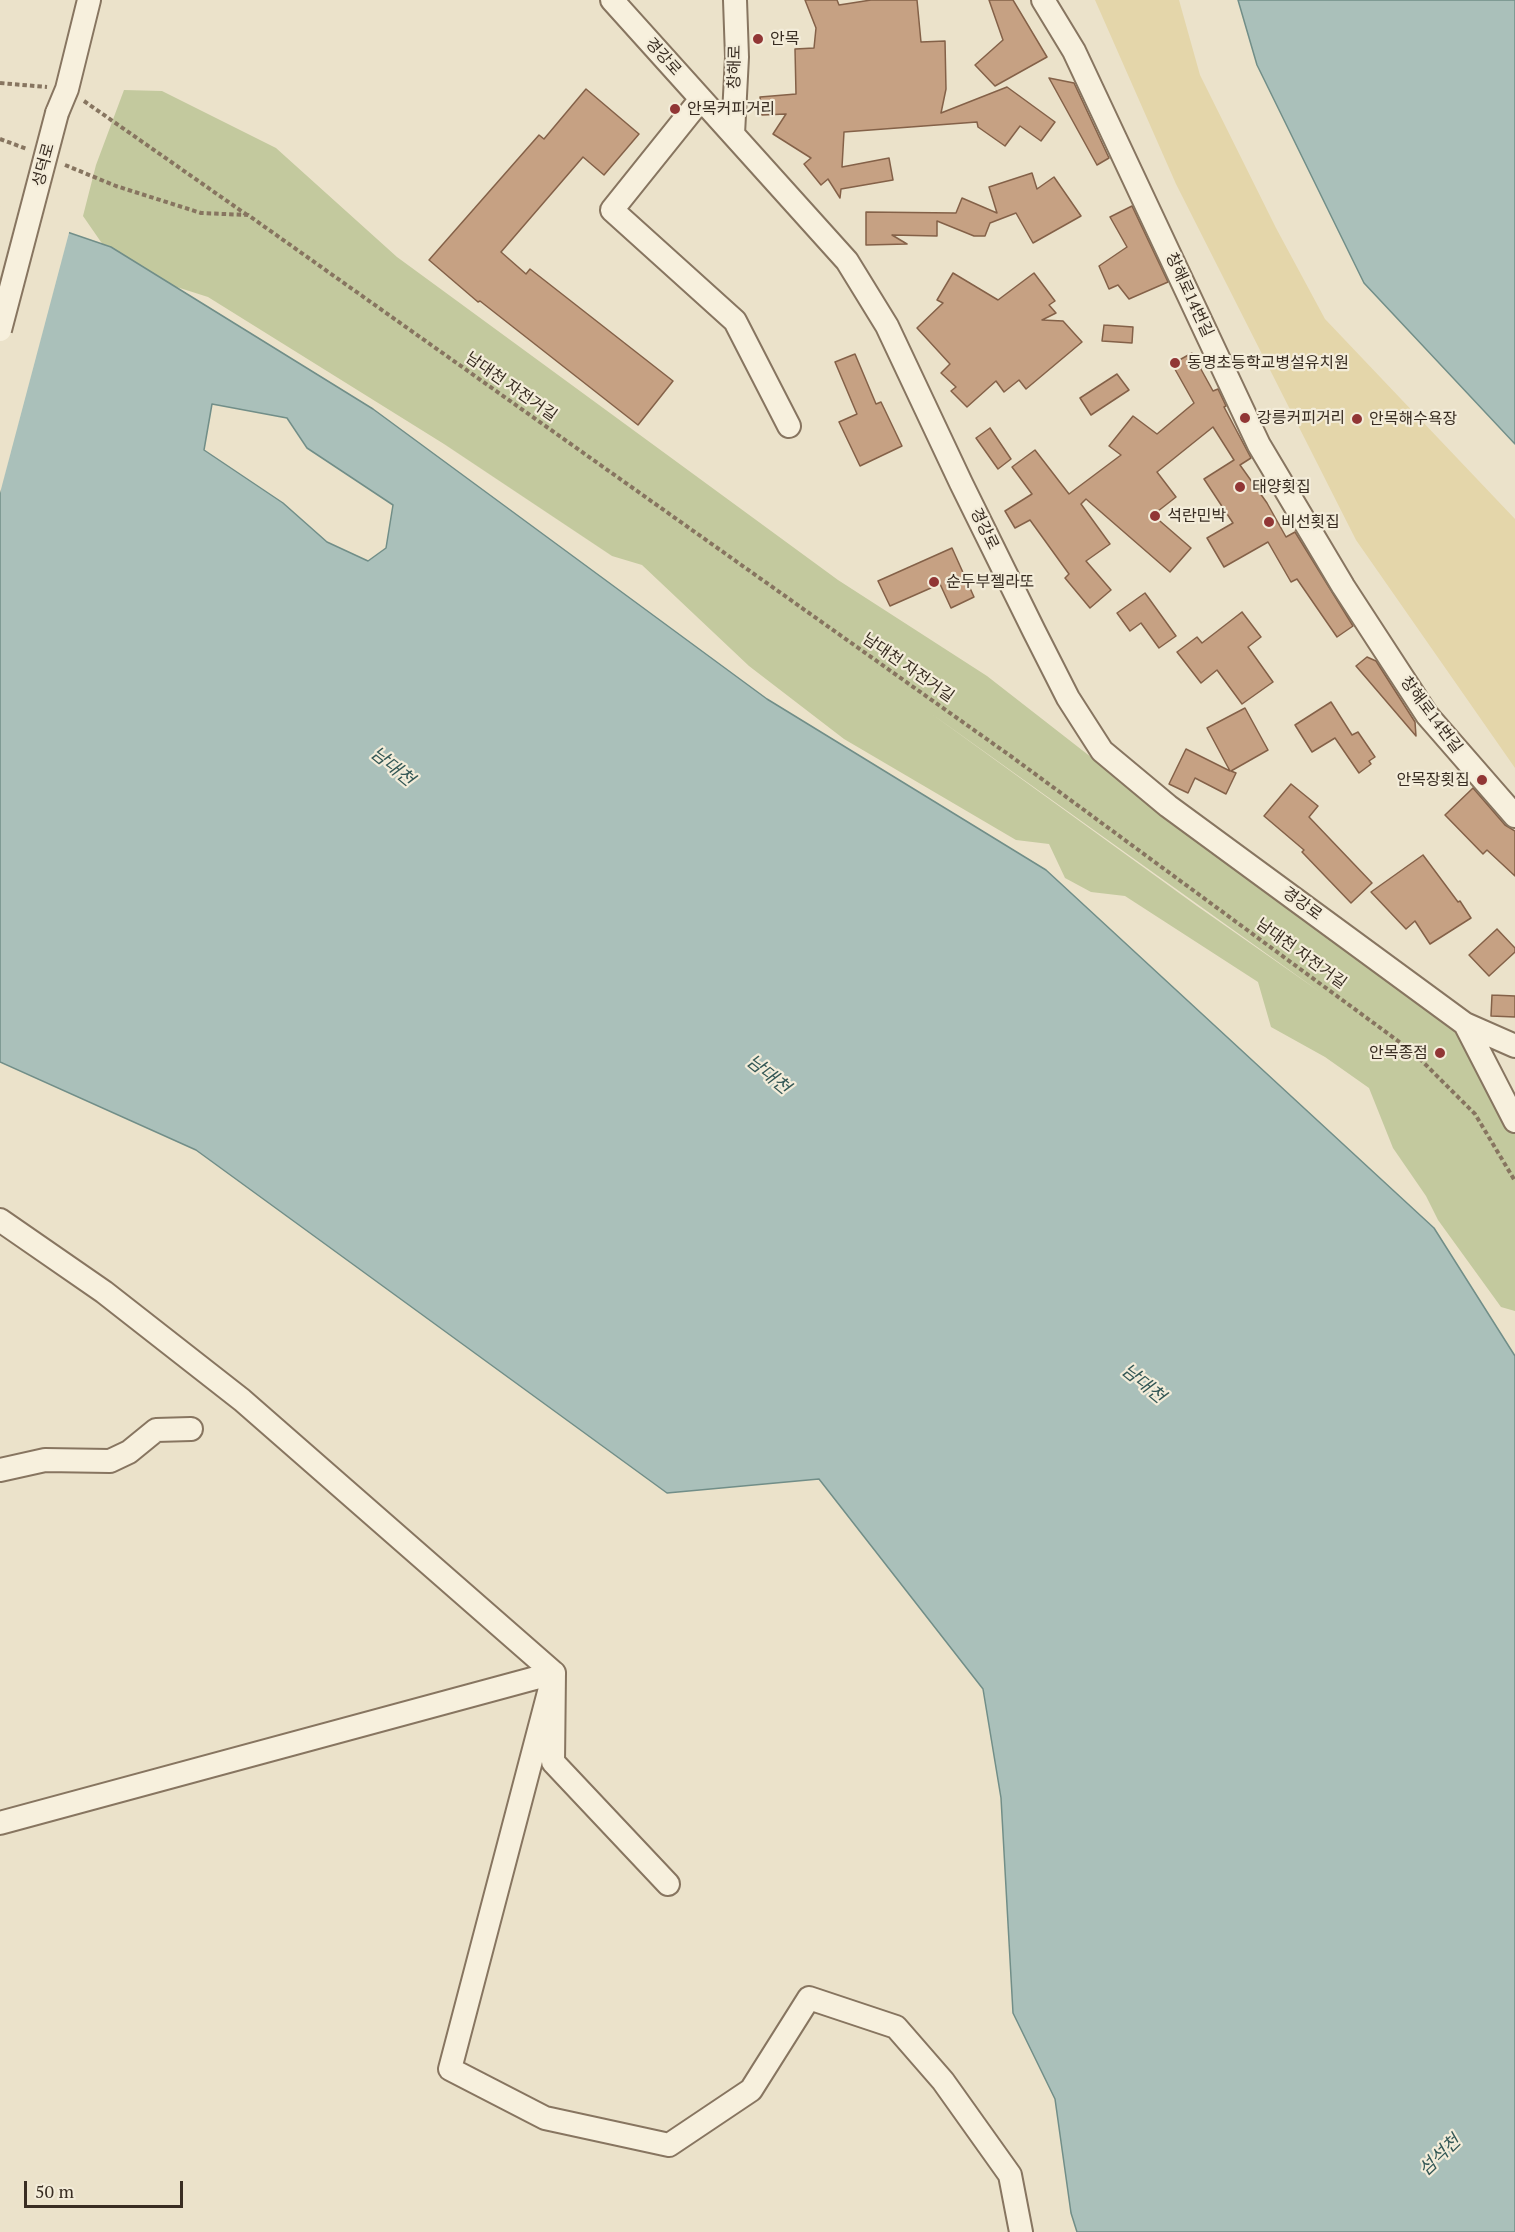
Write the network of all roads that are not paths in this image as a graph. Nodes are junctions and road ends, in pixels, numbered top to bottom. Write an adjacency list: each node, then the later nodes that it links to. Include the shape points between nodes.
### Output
1 (89, 0): 7 (street, 성덕로, bridge)
2 (612, 0): 5 (street, 경강로)
3 (735, 0): 6 (street, 창해로, via 737,57)
4 (1043, 0): 9 (street, 창해로14번길, via 1074,51 1259,444 1343,586 1427,715)
5 (701, 99): 6 (street, 경강로); 8 (street, via 612,210 735,321)
6 (732, 134): 10 (street, 경강로, via 847,261 886,326 1039,641 1068,698 1102,751 1168,806)
7 (0, 330)
8 (789, 426)
9 (1515, 816)
10 (1465, 1024): 11 (street, 경강로); 12 (street)
11 (1515, 1046)
12 (1515, 1121)
13 (0, 1220): 16 (street, via 104,1292 242,1400)
14 (191, 1429): 15 (street, via 156,1430 129,1452 110,1461 45,1460)
15 (0, 1470)
16 (554, 1673): 17 (street); 18 (street, via 553,1762); 19 (street, via 450,2069 545,2118 669,2145 751,2090 808,1998 896,2027 943,2081 1010,2175)
17 (0, 1823)
18 (668, 1884)
19 (1021, 2232)

